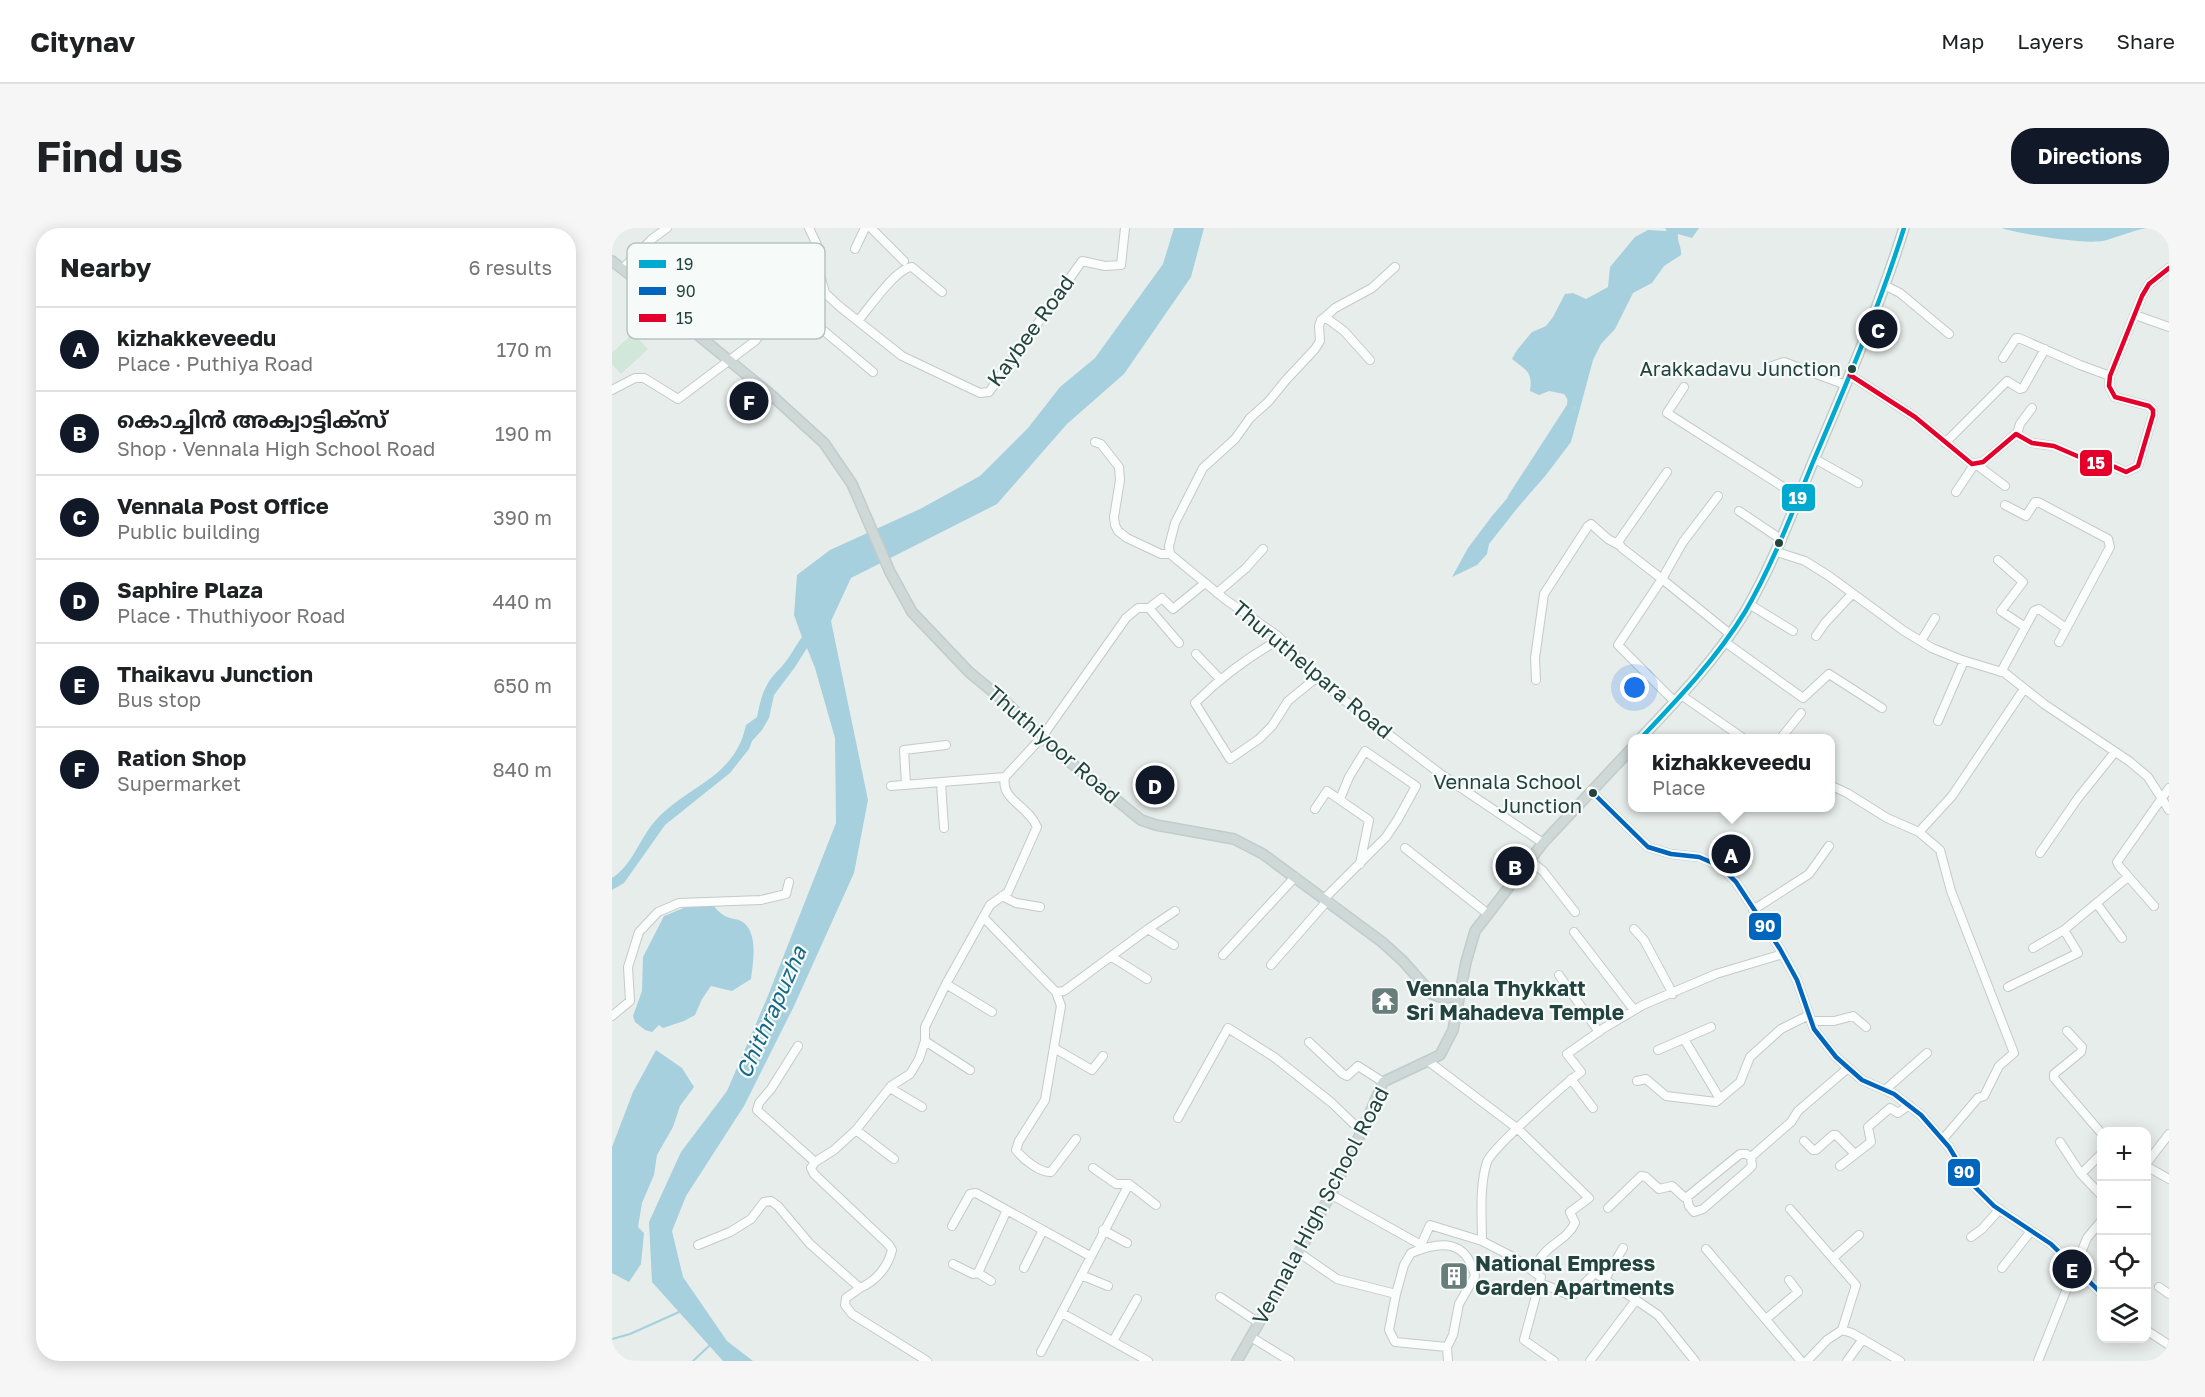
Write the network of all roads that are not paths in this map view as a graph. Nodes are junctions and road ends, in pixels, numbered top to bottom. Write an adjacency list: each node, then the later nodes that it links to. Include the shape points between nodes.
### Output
1 (667, 228): 7 (street)
2 (809, 228): 8 (street, Kaybee Road)
3 (865, 228): 9 (street)
4 (871, 228): 11 (street)
5 (1125, 228): 22 (street, Kaybee Road, via 1121,265 1082,261 989,392 980,393 902,356)
6 (1904, 228): 17 (main road)
7 (648, 243)
8 (816, 243)
9 (855, 249)
10 (612, 261): 14 (main road, Thuthiyoor Road)
11 (904, 261)
12 (627, 262): 14 (street)
13 (1395, 267): 21 (street, via 1377,284)
14 (622, 268): 16 (main road, Thuthiyoor Road)
15 (2169, 268): 20 (street, via 2149,284)
16 (627, 272)
17 (1886, 286): 25 (street, via 1907,298); 34 (main road)
18 (942, 292): 22 (street, via 907,267)
19 (825, 293): 22 (street, Kaybee Road)
20 (2135, 315): 23 (street); 35 (street)
21 (1325, 317): 30 (street, via 1344,331); 57 (street, via 1319,326 1320,341 1315,349 1254,413 1235,439 1203,468 1175,523)
22 (858, 321)
23 (2169, 327)
24 (825, 332): 33 (street)
25 (1949, 334)
26 (703, 339): 31 (main road, Thuthiyoor Road)
27 (757, 339): 31 (street)
28 (2045, 349): 29 (street, via 2016,338); 35 (street); 42 (street, via 2023,388 2007,381)
29 (2003, 358)
30 (1370, 360)
31 (731, 362): 38 (street, via 677,399 644,378 635,378); 89 (main road, Thuthiyoor Road, via 824,443 852,484 912,612 969,672)
32 (1768, 368): 36 (street, via 1784,362)
33 (873, 372)
34 (1850, 375): 36 (main road); 42 (street, via 1915,417)
35 (2110, 376): 40 (street, via 2109,386 2115,398 2153,410 2143,455 2134,470 2126,472 2091,462 2054,446 2032,443)
36 (1846, 385): 43 (main road)
37 (1684, 387): 50 (street, via 1666,413)
38 (612, 390)
39 (2032, 408): 40 (street)
40 (2017, 434): 44 (street)
41 (1095, 442): 57 (street, via 1119,467 1114,517 1118,531 1161,554)
42 (1945, 443): 44 (street)
43 (1815, 459): 46 (street); 50 (main road)
44 (1976, 465): 47 (street); 48 (street)
45 (1667, 472): 54 (street)
46 (1858, 483)
47 (2005, 486)
48 (1956, 492)
49 (1718, 496): 59 (street, via 1683,542)
50 (1799, 497): 53 (main road)
51 (2005, 505): 67 (street, via 2026,516 2038,502 2108,539 2110,547)
52 (1739, 511): 53 (street)
53 (1782, 540): 56 (main road)
54 (1619, 545): 59 (street); 80 (street, via 1591,524 1544,594 1535,658)
55 (1263, 549): 61 (street)
56 (1777, 552): 62 (street, via 1805,561); 63 (main road)
57 (1170, 554): 60 (street, Thuruthelpara Road)
58 (1998, 560): 66 (street, via 2023,582 2001,611)
59 (1662, 579): 70 (street); 82 (street, via 1618,645)
60 (1205, 583): 61 (street, Thuruthelpara Road); 64 (street, via 1173,609 1162,598)
61 (1217, 592): 71 (street, Thuruthelpara Road)
62 (1852, 594): 69 (street); 72 (street)
63 (1749, 604): 68 (street); 70 (main road)
64 (1149, 608): 73 (street); 89 (street, via 1138,608 1126,618)
65 (1935, 618): 72 (street)
66 (2025, 627): 67 (street, via 2039,609); 77 (street)
67 (2066, 628): 74 (street)
68 (1793, 631)
69 (1816, 636)
70 (1727, 638): 82 (main road); 83 (street, via 1803,698 1829,674)
71 (1280, 639): 78 (street, Thuruthelpara Road); 79 (street)
72 (1921, 641): 76 (street)
73 (1179, 642)
74 (2059, 642)
75 (1196, 654): 79 (street)
76 (1964, 661): 77 (street); 85 (street)
77 (2001, 672): 81 (street)
78 (1316, 678): 79 (street, via 1288,701 1259,739 1230,759 1195,703); 107 (street, Thuruthelpara Road, via 1442,775)
79 (1220, 679)
80 (1536, 680)
81 (2024, 689): 92 (street); 105 (street, via 1952,796)
82 (1678, 698): 86 (main road); 87 (street)
83 (1882, 708)
84 (1801, 713): 88 (street)
85 (1938, 721)
86 (1645, 734)
87 (1736, 734)
88 (1784, 734)
89 (1042, 737): 93 (street); 116 (main road, Thuthiyoor Road, via 1141,820 1234,839)
90 (946, 745): 95 (street, via 904,750)
91 (1628, 752): 99 (main road, Vennala High School Road)
92 (2115, 752): 101 (street, via 2148,777); 111 (street)
93 (1005, 777): 94 (street); 119 (street, via 1006,793 1033,816 1037,827 1008,892)
94 (941, 783): 95 (street); 104 (street)
95 (906, 784): 96 (street)
96 (891, 786)
97 (1835, 787): 105 (street)
98 (2169, 788): 101 (street)
99 (1591, 791): 107 (main road, Vennala High School Road); 115 (street, via 1648,847 1699,857 1720,866)
100 (1340, 799): 102 (street, via 1328,791); 106 (street, via 1369,820); 108 (street, via 1365,751 1416,786)
101 (2161, 799): 103 (street); 117 (street, via 2117,862)
102 (1315, 809)
103 (2169, 810)
104 (944, 828)
105 (1919, 832): 182 (street, via 1940,850 1951,891 2014,1053 1999,1066 1984,1096)
106 (1365, 839): 108 (street); 114 (street)
107 (1543, 843): 112 (main road, Vennala High School Road)
108 (1378, 845): 114 (street)
109 (1829, 846): 124 (street, via 1809,874)
110 (1405, 848): 127 (street)
111 (2040, 853)
112 (1529, 860): 126 (street, via 1543,871); 127 (main road, Vennala High School Road)
113 (1744, 860): 115 (street)
114 (1359, 866): 120 (street)
115 (1729, 875): 124 (street)
116 (1294, 877): 120 (main road, Thuthiyoor Road); 137 (street)
117 (2128, 877): 121 (street); 122 (street)
118 (789, 882): 148 (street, via 786,894 761,900 679,903 658,912 639,932 628,967 630,1000)
119 (1002, 896): 123 (street); 128 (street)
120 (1325, 900): 139 (street); 146 (main road, Thuthiyoor Road, via 1382,942 1432,994 1443,998)
121 (2097, 904): 131 (street); 133 (street)
122 (2154, 906)
123 (1040, 907)
124 (1753, 910): 136 (street)
125 (1175, 911): 129 (street)
126 (1575, 912)
127 (1488, 914): 146 (main road, Vennala High School Road, via 1475,931)
128 (983, 917): 142 (street); 144 (street)
129 (1148, 929): 134 (street); 138 (street)
130 (1634, 929): 145 (street)
131 (2064, 930): 135 (street); 143 (street, via 2078,953)
132 (1574, 932): 147 (street)
133 (2122, 938)
134 (1174, 945)
135 (2033, 948)
136 (1783, 954): 145 (street, via 1716,974); 150 (street)
137 (1223, 956)
138 (1112, 957): 141 (street); 144 (street)
139 (1271, 965)
140 (1558, 975): 154 (street)
141 (1147, 979)
142 (946, 984): 149 (street); 156 (street, via 925,1028)
143 (2008, 987)
144 (1056, 992): 159 (street, via 1061,1006)
145 (1673, 994): 147 (street)
146 (1460, 996): 163 (main road, Vennala High School Road, via 1453,1030 1440,1055)
147 (1634, 1010): 154 (street)
148 (613, 1012)
149 (992, 1012)
150 (1810, 1018): 152 (street, via 1834,1021 1853,1016); 164 (street, via 1814,1029); 171 (street, via 1781,1029 1750,1057 1740,1082)
151 (1711, 1027): 155 (street)
152 (1866, 1028)
153 (2067, 1031): 176 (street, via 2082,1047 2081,1052 2054,1078)
154 (1599, 1032): 166 (street, via 1567,1054 1581,1072)
155 (1684, 1039): 160 (street); 171 (street)
156 (925, 1041): 165 (street); 169 (street, via 910,1074)
157 (1309, 1042): 168 (street, via 1343,1074 1347,1076 1358,1066)
158 (798, 1046): 190 (street, via 757,1110)
159 (1054, 1048): 162 (street, via 1092,1070); 181 (street, via 1045,1100 1016,1150 1045,1172 1051,1172)
160 (1658, 1050)
161 (1928, 1053): 170 (street)
162 (1103, 1056)
163 (1428, 1061): 168 (main road, Vennala High School Road); 177 (street)
164 (1848, 1068): 170 (street, via 1862,1080); 186 (street)
165 (970, 1070)
166 (1571, 1079): 174 (street); 177 (street)
167 (1637, 1081): 171 (street, via 1646,1079 1666,1096 1716,1102)
168 (1383, 1082): 179 (main road, Vennala High School Road)
169 (890, 1088): 173 (street); 178 (street)
170 (1885, 1090): 172 (street)
171 (1720, 1099)
172 (1909, 1105): 182 (street); 185 (street, via 1898,1113 1890,1108 1869,1127 1871,1142)
173 (922, 1107)
174 (1593, 1108)
175 (1178, 1118): 179 (street, via 1228,1028 1274,1057)
176 (2097, 1128)
177 (1518, 1129): 212 (street, via 1488,1160 1481,1199); 225 (street, via 1588,1198 1570,1212 1574,1226 1540,1257)
178 (856, 1130): 189 (street); 190 (street)
179 (1363, 1133): 198 (main road, Vennala High School Road)
180 (2169, 1134): 188 (street)
181 (1076, 1139)
182 (1943, 1139): 203 (street, via 1970,1182)
183 (1804, 1142): 185 (street, via 1816,1150 1836,1135)
184 (2060, 1142): 194 (street)
185 (1855, 1155): 191 (street)
186 (1751, 1157): 199 (street, via 1740,1154); 199 (street, via 1752,1166 1703,1209 1694,1212)
187 (2097, 1158): 194 (street)
188 (2151, 1158)
189 (894, 1159)
190 (814, 1162): 233 (street, via 814,1174 892,1250 880,1274)
191 (1840, 1166)
192 (1093, 1168): 196 (street, via 1116,1184)
193 (2151, 1168): 195 (street)
194 (2081, 1174): 197 (street)
195 (2169, 1179)
196 (1128, 1184): 200 (street); 208 (street)
197 (2097, 1191)
198 (1330, 1194): 212 (street, via 1421,1245 1430,1225); 217 (main road, Vennala High School Road)
199 (1687, 1197): 201 (street, via 1672,1186 1659,1189 1641,1176)
200 (1156, 1205)
201 (1608, 1208)
202 (1790, 1209): 219 (street)
203 (2000, 1209): 209 (street); 211 (street)
204 (1007, 1210): 205 (street, via 973,1193); 207 (street); 224 (street)
205 (952, 1226)
206 (2097, 1226): 221 (street, via 2087,1238)
207 (1043, 1230): 218 (street); 222 (street)
208 (1103, 1230): 213 (street); 218 (street)
209 (2031, 1231): 221 (street); 223 (street)
210 (1859, 1235): 219 (street)
211 (1971, 1237)
212 (1482, 1241): 225 (street)
213 (1127, 1243)
214 (698, 1245): 233 (street, via 730,1232 751,1219 764,1202 771,1201 810,1244)
215 (1623, 1248): 227 (street)
216 (1707, 1249): 241 (street)
217 (1298, 1252): 235 (street, via 1337,1280); 242 (main road, Vennala High School Road)
218 (1090, 1256): 226 (street)
219 (1833, 1258): 243 (street, via 1856,1285)
220 (953, 1264): 224 (street)
221 (2076, 1267): 234 (street); 252 (street)
222 (1024, 1268)
223 (2002, 1268)
224 (978, 1273): 229 (street)
225 (1535, 1273): 230 (street, via 1541,1277)
226 (1081, 1275): 231 (street); 240 (street)
227 (1605, 1279): 230 (street, via 1595,1273 1572,1296); 239 (street)
228 (1789, 1280): 241 (street, via 1798,1292)
229 (991, 1281)
230 (1540, 1283): 258 (street, via 1524,1340)
231 (1108, 1286)
232 (2159, 1287): 236 (street)
233 (860, 1288): 253 (street, via 846,1298 845,1305 852,1314)
234 (2097, 1289)
235 (1396, 1294): 249 (street, via 1389,1330 1395,1342); 249 (street, via 1411,1253 1437,1245 1464,1251 1475,1276 1459,1304)
236 (2169, 1294)
237 (1220, 1297): 242 (street)
238 (1137, 1299): 247 (street)
239 (1636, 1300): 251 (street, via 1658,1315); 259 (street)
240 (1062, 1313): 247 (street); 250 (street)
241 (1766, 1319): 260 (street)
242 (1259, 1323): 245 (main road, Vennala High School Road)
243 (1842, 1330): 246 (street); 261 (street)
244 (2151, 1333): 248 (street)
245 (1251, 1337): 255 (main road, Vennala High School Road); 256 (street)
246 (1863, 1339): 262 (street); 263 (street)
247 (1113, 1341): 254 (street)
248 (2169, 1344)
249 (1447, 1347): 257 (street)
250 (1041, 1352)
251 (1690, 1359)
252 (2040, 1360)
253 (927, 1361)
254 (1148, 1361)
255 (1238, 1361)
256 (1290, 1361)
257 (1448, 1361)
258 (1554, 1361)
259 (1590, 1361)
260 (1801, 1361)
261 (1807, 1361)
262 (1847, 1361)
263 (1900, 1361)

